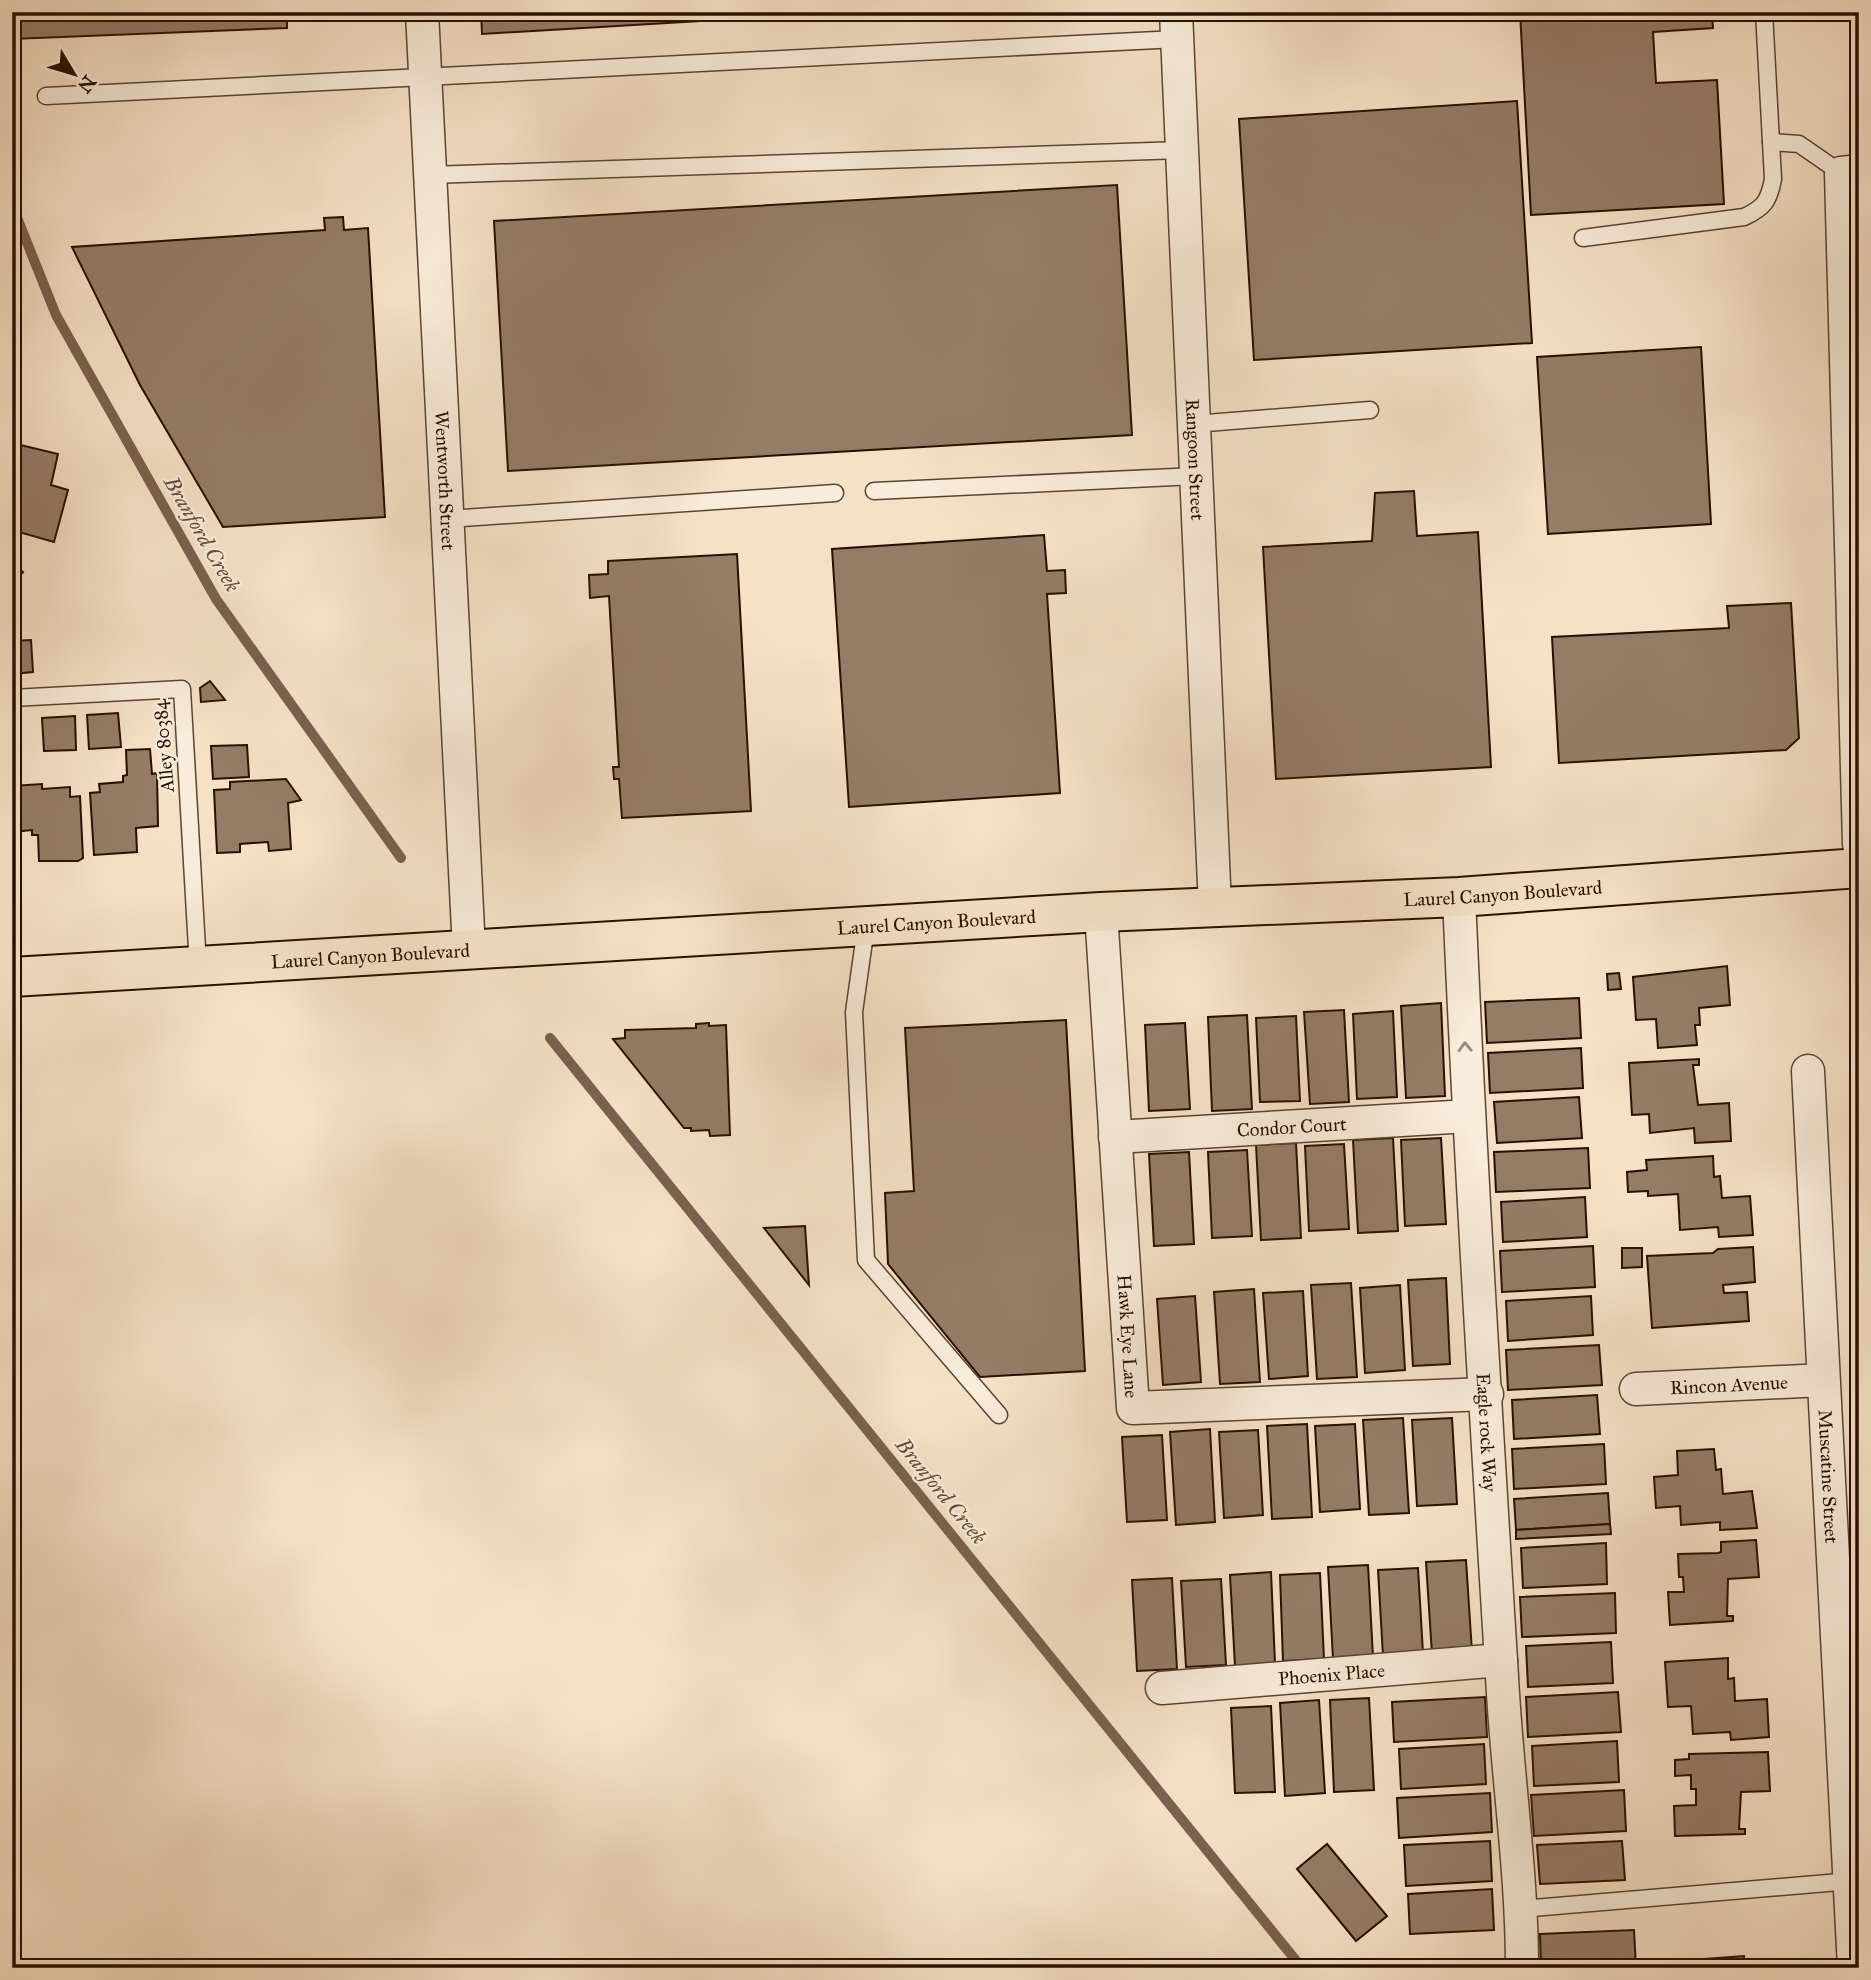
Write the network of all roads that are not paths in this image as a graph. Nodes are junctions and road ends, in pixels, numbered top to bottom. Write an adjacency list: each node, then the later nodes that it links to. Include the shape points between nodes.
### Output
1 (422, 12): 4 (street, Wentworth Street)
2 (1764, 12): 6 (lane)
3 (1176, 26): 4 (lane); 7 (street, Rangoon Street)
4 (425, 76): 5 (lane); 9 (street, Wentworth Street)
5 (46, 96)
6 (1771, 142): 8 (lane, via 1800,144); 10 (lane, via 1773,179 1763,209 1744,217)
7 (1182, 150): 9 (lane); 12 (street, Rangoon Street)
8 (1850, 172): 18 (street)
9 (430, 175): 16 (street, Wentworth Street)
10 (1583, 238)
11 (1370, 410): 12 (lane)
12 (1194, 424): 13 (street, Rangoon Street)
13 (1196, 476): 14 (lane); 21 (street, Rangoon Street)
14 (874, 491)
15 (835, 493): 16 (lane)
16 (447, 519): 24 (street, Wentworth Street)
17 (12, 698): 25 (lane, Alley 80384, via 182,689)
18 (1859, 844)
19 (1859, 869): 20 (main road, Laurel Canyon Boulevard)
20 (1459, 897): 21 (main road, Laurel Canyon Boulevard); 28 (street, Eagle rock Way, one-way to 20)
21 (1215, 907): 22 (main road, Laurel Canyon Boulevard)
22 (1101, 912): 23 (main road, Laurel Canyon Boulevard); 29 (street, Hawk Eye Lane)
23 (866, 927): 24 (main road, Laurel Canyon Boulevard); 33 (lane, via 854,1012 866,1260)
24 (469, 950): 25 (main road, Laurel Canyon Boulevard)
25 (198, 966): 26 (main road, Laurel Canyon Boulevard)
26 (12, 976)
27 (1808, 1071): 30 (street, Muscatine Street)
28 (1469, 1116): 29 (street, Condor Court); 32 (street, Eagle rock Way)
29 (1115, 1137): 32 (street, Hawk Eye Lane, via 1133,1408)
30 (1823, 1380): 31 (street, Rincon Avenue); 36 (street, Muscatine Street)
31 (1636, 1389)
32 (1487, 1394): 34 (street, Eagle rock Way)
33 (999, 1415)
34 (1501, 1660): 35 (street, Phoenix Place); 37 (street, Eagle rock Way)
35 (1162, 1688)
36 (1855, 1881): 37 (lane); 39 (street, Muscatine Street)
37 (1522, 1909): 38 (street, Eagle rock Way)
38 (1522, 1968)
39 (1854, 1968)

